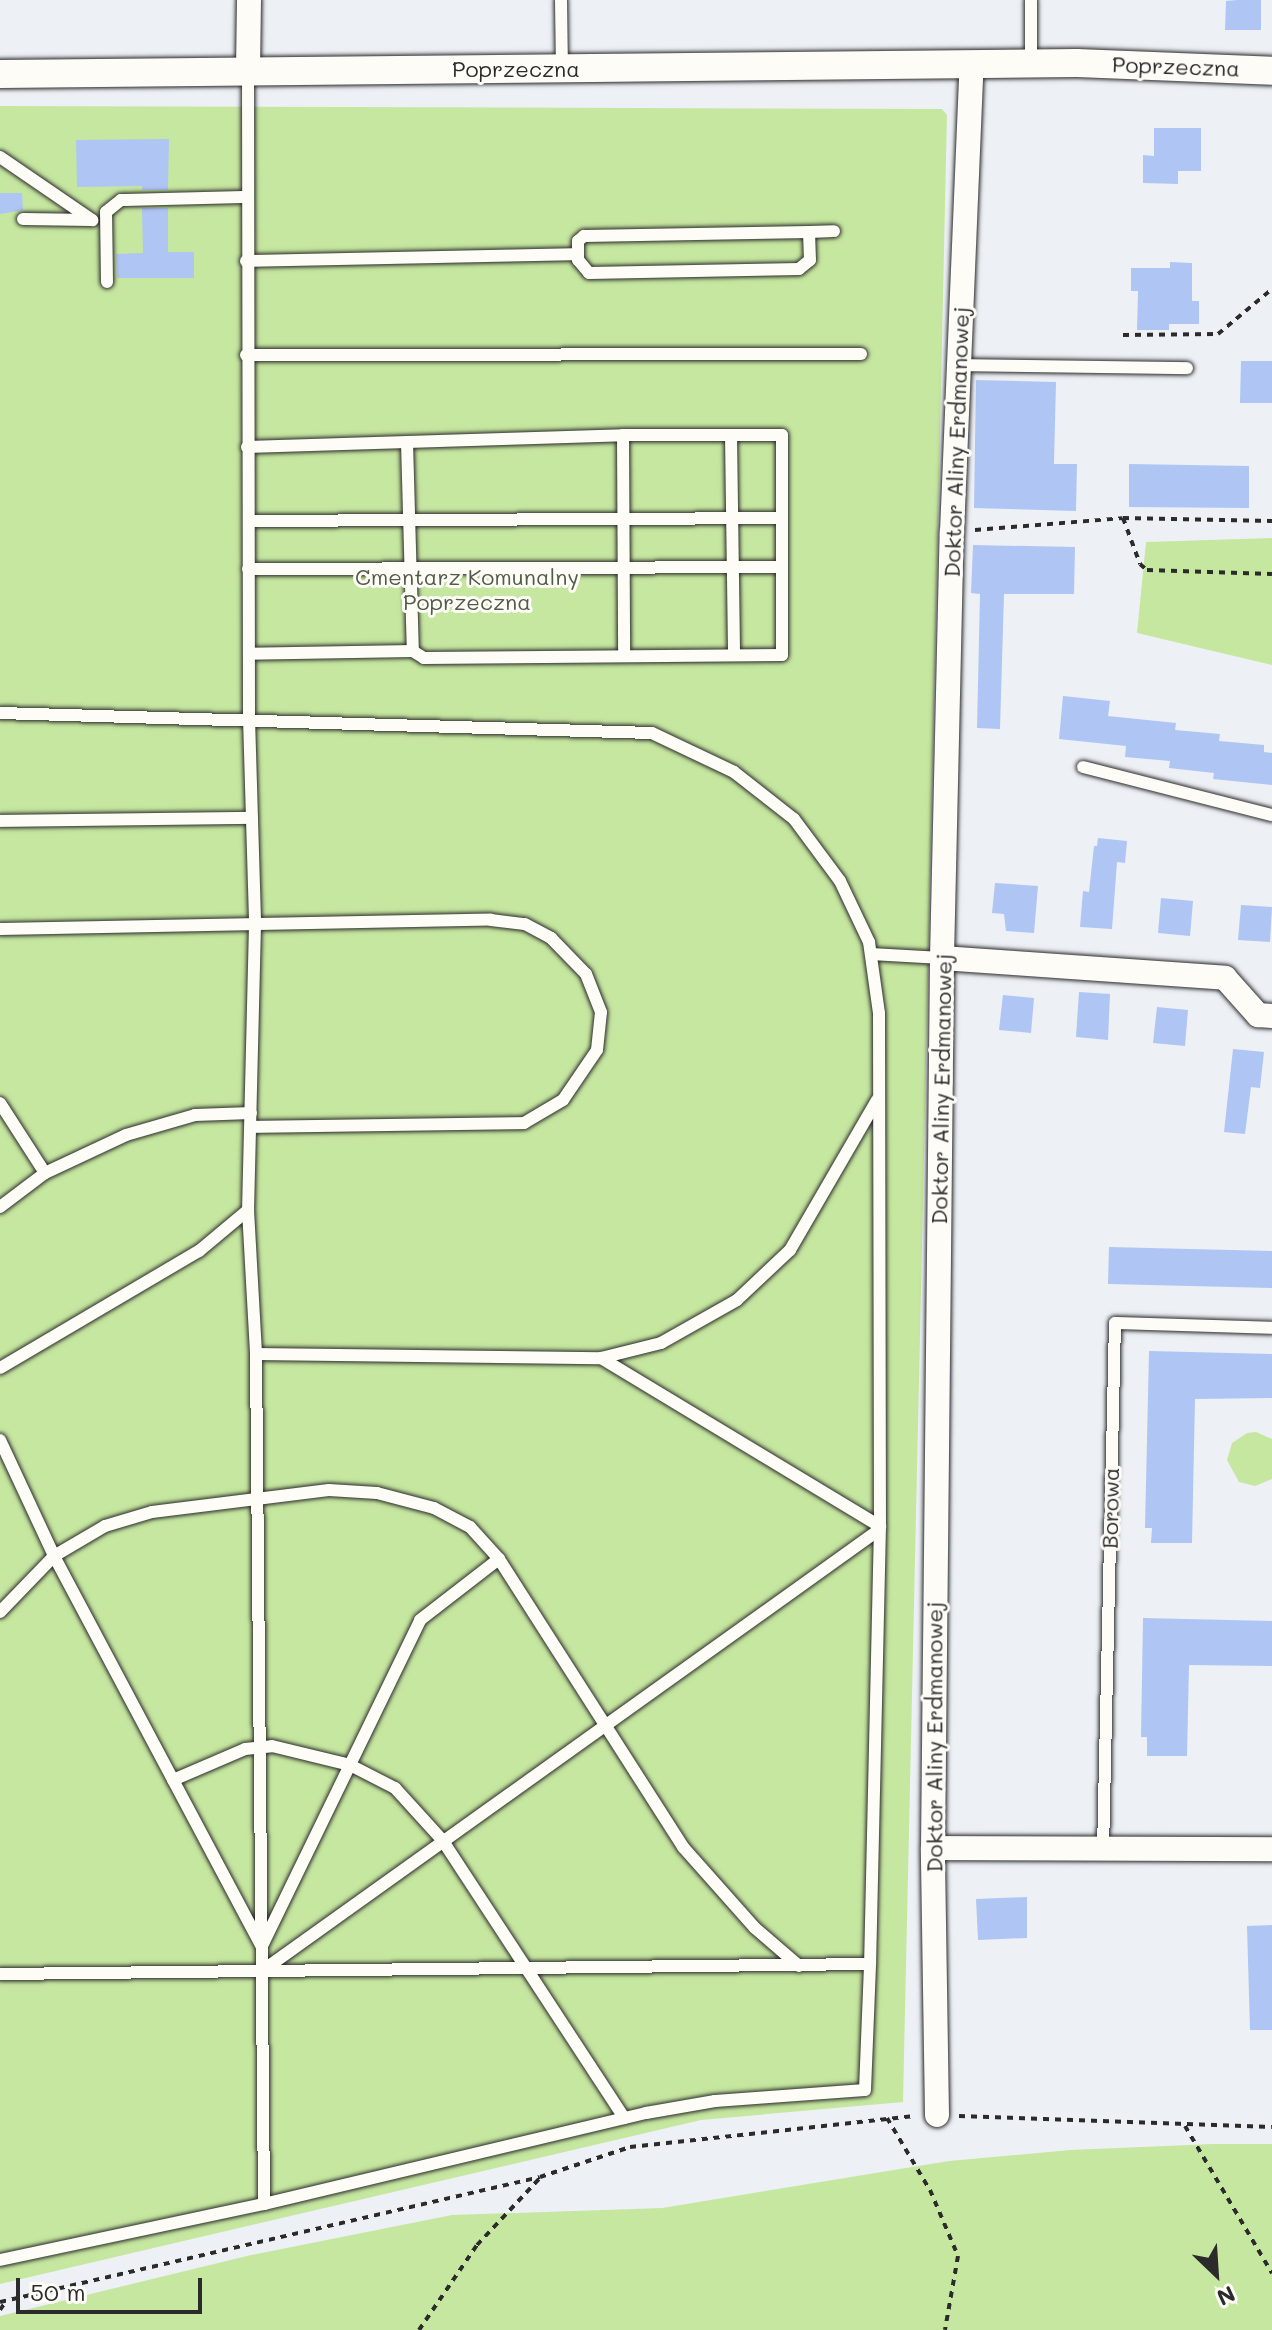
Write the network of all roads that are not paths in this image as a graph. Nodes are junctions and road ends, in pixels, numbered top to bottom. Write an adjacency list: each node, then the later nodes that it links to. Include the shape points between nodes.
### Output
1 (249, 0): 7 (street)
2 (561, 0): 6 (lane)
3 (1031, 0): 5 (lane)
4 (972, 64): 5 (street, Poprzeczna); 6 (street, Poprzeczna); 22 (street, Doktor Aliny Erdmanowej)
5 (1031, 65): 8 (street, Poprzeczna, via 1122,63)
6 (562, 69): 7 (street, Poprzeczna)
7 (248, 71): 9 (street, Poprzeczna); 11 (lane)
8 (1272, 71)
9 (0, 74)
10 (0, 157): 13 (lane)
11 (247, 197): 14 (lane, via 121,200 106,212); 18 (lane)
12 (23, 219): 13 (lane)
13 (92, 220): 14 (lane)
14 (106, 220): 19 (lane)
15 (834, 231): 16 (lane)
16 (809, 232): 17 (lane, via 584,236 578,241); 17 (lane, via 810,260 799,269 589,273)
17 (578, 254): 18 (lane)
18 (246, 261): 21 (lane)
19 (107, 282)
20 (861, 354): 21 (lane)
21 (246, 355): 27 (lane)
22 (959, 365): 23 (lane); 51 (street, Doktor Aliny Erdmanowej)
23 (1187, 368)
24 (623, 435): 25 (lane); 26 (lane); 30 (lane)
25 (731, 435): 28 (lane, via 782,435); 29 (lane)
26 (407, 442): 27 (lane); 32 (lane)
27 (247, 447): 31 (lane)
28 (782, 518): 29 (lane); 34 (lane)
29 (732, 519): 30 (lane); 33 (lane)
30 (623, 520): 32 (lane); 36 (lane)
31 (249, 521): 32 (lane); 37 (lane)
32 (409, 521): 35 (lane)
33 (733, 567): 34 (lane); 36 (lane); 41 (lane)
34 (782, 567): 41 (lane, via 782,655)
35 (410, 568): 36 (lane); 37 (lane); 38 (lane)
36 (623, 568): 40 (lane)
37 (248, 569): 39 (lane)
38 (413, 651): 39 (lane); 40 (lane, via 424,658)
39 (249, 654): 43 (lane)
40 (624, 655): 41 (lane)
41 (734, 655)
42 (0, 713): 43 (lane)
43 (249, 718): 46 (lane); 50 (lane, via 652,733 734,772 794,819 840,881)
44 (1083, 767): 45 (lane)
45 (1272, 815)
46 (252, 818): 47 (lane); 48 (lane)
47 (0, 821)
48 (255, 925): 49 (lane); 55 (lane); 56 (lane, via 491,920 525,924 551,938 586,974 601,1012 597,1050 563,1100 524,1123)
49 (0, 929)
50 (871, 954): 51 (lane); 53 (lane, via 879,1013)
51 (942, 958): 52 (street, via 1225,978 1258,1015); 75 (street, Doktor Aliny Erdmanowej)
52 (1272, 1016)
53 (878, 1099): 62 (lane, via 790,1250 737,1300 661,1343); 66 (lane)
54 (0, 1103): 57 (lane)
55 (251, 1113): 56 (lane); 57 (lane, via 195,1115 126,1135)
56 (251, 1127): 59 (lane)
57 (45, 1173): 58 (lane)
58 (0, 1207)
59 (248, 1210): 61 (lane); 63 (lane, via 199,1251)
60 (1272, 1328): 77 (lane, Borowa, via 1115,1323)
61 (256, 1354): 62 (lane); 65 (lane)
62 (601, 1358): 66 (lane)
63 (0, 1368)
64 (0, 1440): 67 (lane)
65 (257, 1497): 67 (lane, via 152,1512 105,1526); 68 (lane, via 329,1490 377,1493 434,1508 470,1527); 71 (lane)
66 (880, 1528): 70 (lane); 79 (lane)
67 (54, 1556): 69 (lane); 73 (lane)
68 (499, 1559): 70 (lane); 72 (lane, via 420,1620)
69 (0, 1612)
70 (607, 1725): 74 (lane); 80 (lane, via 683,1847 755,1928)
71 (259, 1747): 72 (lane); 73 (lane); 78 (lane)
72 (350, 1765): 74 (lane, via 395,1788); 78 (lane)
73 (173, 1780): 78 (lane)
74 (443, 1841): 81 (lane); 82 (lane)
75 (933, 1848): 77 (street); 84 (street, Doktor Aliny Erdmanowej)
76 (1272, 1849): 77 (street)
77 (1103, 1850)
78 (262, 1947): 82 (lane)
79 (870, 1964): 80 (lane); 85 (lane, via 865,2090 715,2101)
80 (799, 1966): 81 (lane)
81 (527, 1968): 82 (lane); 85 (lane)
82 (262, 1971): 83 (lane); 86 (lane)
83 (0, 1974)
84 (937, 2115)
85 (624, 2118): 86 (lane)
86 (264, 2204): 87 (lane)
87 (0, 2260)

